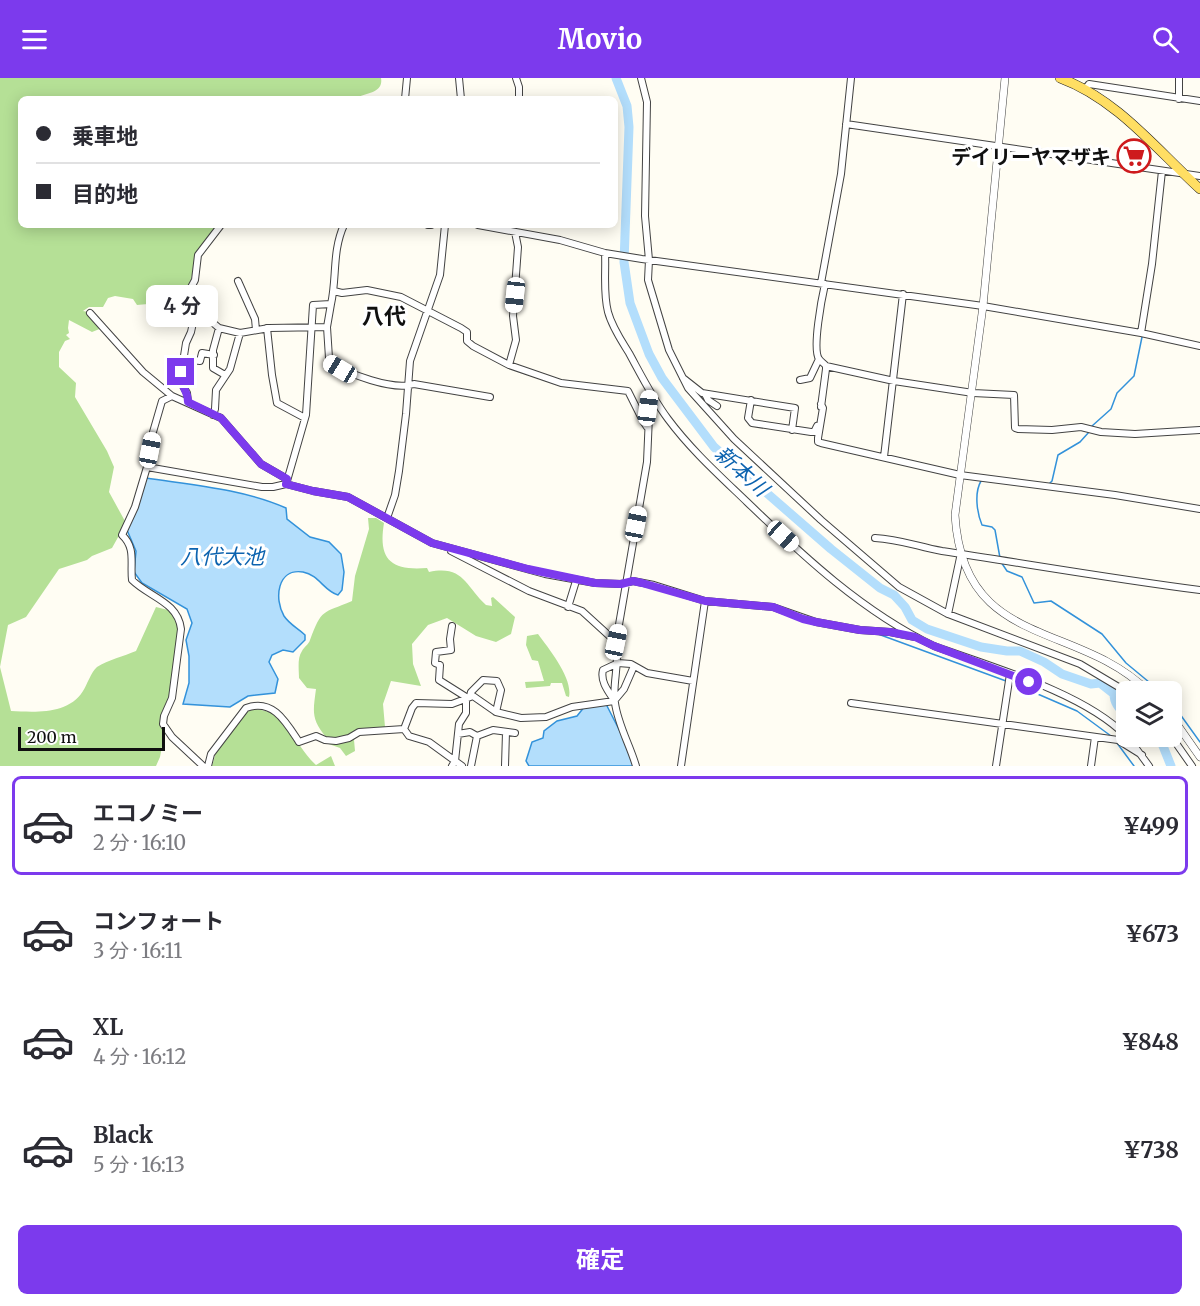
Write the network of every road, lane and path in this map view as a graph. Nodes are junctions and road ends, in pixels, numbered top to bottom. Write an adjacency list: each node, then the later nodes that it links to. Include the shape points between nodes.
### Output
1 (407, 78): 10 (street)
2 (459, 78): 11 (street)
3 (516, 78): 12 (street)
4 (641, 78): 27 (street, via 647,102)
5 (851, 78): 15 (street)
6 (1005, 78): 16 (street)
7 (1060, 78): 9 (main road)
8 (1179, 78): 13 (street)
9 (1088, 83): 13 (street); 18 (main road)
10 (405, 96)
11 (461, 96)
12 (519, 96)
13 (1179, 99): 14 (street)
14 (1200, 101)
15 (846, 124): 16 (street); 29 (street)
16 (999, 146): 17 (street); 33 (street)
17 (1162, 171): 18 (street); 43 (street)
18 (1185, 174): 19 (street); 20 (main road)
19 (1200, 177)
20 (1200, 189)
21 (219, 228): 36 (street, via 198,255 188,297)
22 (343, 228): 30 (street, via 333,266)
23 (445, 228): 34 (street, via 440,275)
24 (505, 228): 25 (street)
25 (515, 232): 26 (street); 48 (street, via 516,340)
26 (608, 253): 27 (street); 55 (street, via 608,313)
27 (646, 259): 29 (street); 51 (street, via 655,305)
28 (238, 281): 41 (street)
29 (823, 284): 31 (street); 47 (street)
30 (334, 291): 32 (street); 34 (street, via 378,292 401,297)
31 (903, 294): 33 (street); 53 (street)
32 (332, 304): 37 (street, via 313,305); 38 (street)
33 (983, 306): 43 (street); 56 (street)
34 (428, 310): 48 (street, via 467,332 473,346); 54 (street, via 410,361)
35 (90, 313): 58 (street, via 143,372)
36 (194, 318): 39 (street); 46 (street)
37 (310, 327): 38 (street); 40 (street); 65 (street)
38 (327, 327): 54 (street, via 330,362 357,377)
39 (219, 328): 42 (street); 45 (street)
40 (267, 328): 41 (street); 65 (street, via 277,403)
41 (256, 330): 42 (street)
42 (240, 333): 50 (street)
43 (1141, 333): 44 (street)
44 (1200, 346)
45 (214, 356): 46 (street, via 202,353 200,361); 50 (street, via 213,368)
46 (183, 359): 61 (street, via 180,381)
47 (819, 359): 49 (street); 52 (street, via 810,378)
48 (509, 365): 66 (street, via 566,384 628,391)
49 (826, 366): 53 (street); 62 (street)
50 (225, 375): 64 (street, via 216,390)
51 (682, 377): 57 (street); 83 (street, via 734,439 821,520 899,587)
52 (800, 380)
53 (894, 381): 56 (street); 69 (street)
54 (407, 386): 59 (street); 74 (street, via 399,471)
55 (651, 392): 66 (street); 85 (street, via 683,438 770,524 859,600)
56 (973, 393): 68 (street, via 1014,395 1018,429 1081,426 1101,432 1136,434); 71 (street)
57 (705, 394): 60 (street); 63 (street)
58 (172, 396): 61 (street); 70 (street, via 162,401)
59 (490, 397)
60 (751, 400): 67 (street, via 749,421); 67 (street, via 795,408)
61 (188, 402): 64 (street)
62 (821, 404): 67 (street, via 814,432); 69 (street, via 818,442)
63 (717, 406)
64 (213, 415): 72 (street, via 228,425 261,464)
65 (305, 418): 72 (street)
66 (648, 427): 79 (street, via 643,489)
67 (792, 430)
68 (1200, 430)
69 (884, 457): 71 (street)
70 (147, 467): 72 (street, via 262,487); 111 (street, via 122,535 132,549 132,580 168,605 179,618 172,698 163,724)
71 (960, 475): 73 (street); 77 (street, via 955,515)
72 (287, 481): 74 (street, via 313,491 348,497)
73 (1200, 509)
74 (387, 518): 76 (street)
75 (875, 538): 77 (street)
76 (449, 548): 78 (street); 82 (street)
77 (961, 553): 80 (street); 83 (street); 91 (street, via 970,576 1003,614 1088,652)
78 (576, 581): 79 (street); 82 (street)
79 (625, 582): 81 (street, via 654,585); 86 (street)
80 (1200, 591)
81 (705, 601): 85 (street, via 773,607 816,622); 90 (street)
82 (568, 607): 86 (street, via 582,611)
83 (948, 614): 92 (street, via 1080,664)
84 (452, 626): 93 (street, via 451,650 436,652 435,663 440,665 439,680)
85 (915, 637): 89 (street)
86 (616, 642): 87 (street)
87 (618, 663): 88 (street); 94 (street); 94 (street, via 602,674)
88 (634, 666): 90 (street, via 647,674); 94 (street)
89 (1010, 674): 97 (street); 98 (street, via 1074,700)
90 (693, 681): 117 (street)
91 (1135, 681)
92 (1116, 685)
93 (468, 697): 96 (street, via 473,696); 96 (street, via 483,680 497,681 501,690); 99 (street, via 452,704 417,703); 103 (street)
94 (614, 701): 96 (street, via 572,707 535,719); 116 (street)
95 (851, 703): 97 (street)
96 (496, 712)
97 (1002, 724): 105 (street); 118 (street)
98 (1116, 726)
99 (404, 729): 110 (street, via 409,736 429,742); 112 (street, via 359,732 336,741 316,736 298,742 284,718 275,711 251,706 211,754)
100 (1182, 731): 109 (street)
101 (506, 732): 102 (street); 104 (street, via 493,730); 115 (street)
102 (515, 733)
103 (458, 734): 104 (street, via 470,732); 110 (street)
104 (477, 736): 114 (street)
105 (1095, 737): 108 (street, via 1118,740); 119 (street)
106 (1136, 747): 108 (street)
107 (1179, 747): 121 (street)
108 (1142, 755): 120 (street)
109 (1200, 757)
110 (453, 764): 113 (street)
111 (203, 766)
112 (208, 766)
113 (462, 766)
114 (471, 766)
115 (505, 766)
116 (636, 766)
117 (681, 766)
118 (996, 766)
119 (1091, 766)
120 (1149, 766)
121 (1192, 766)

